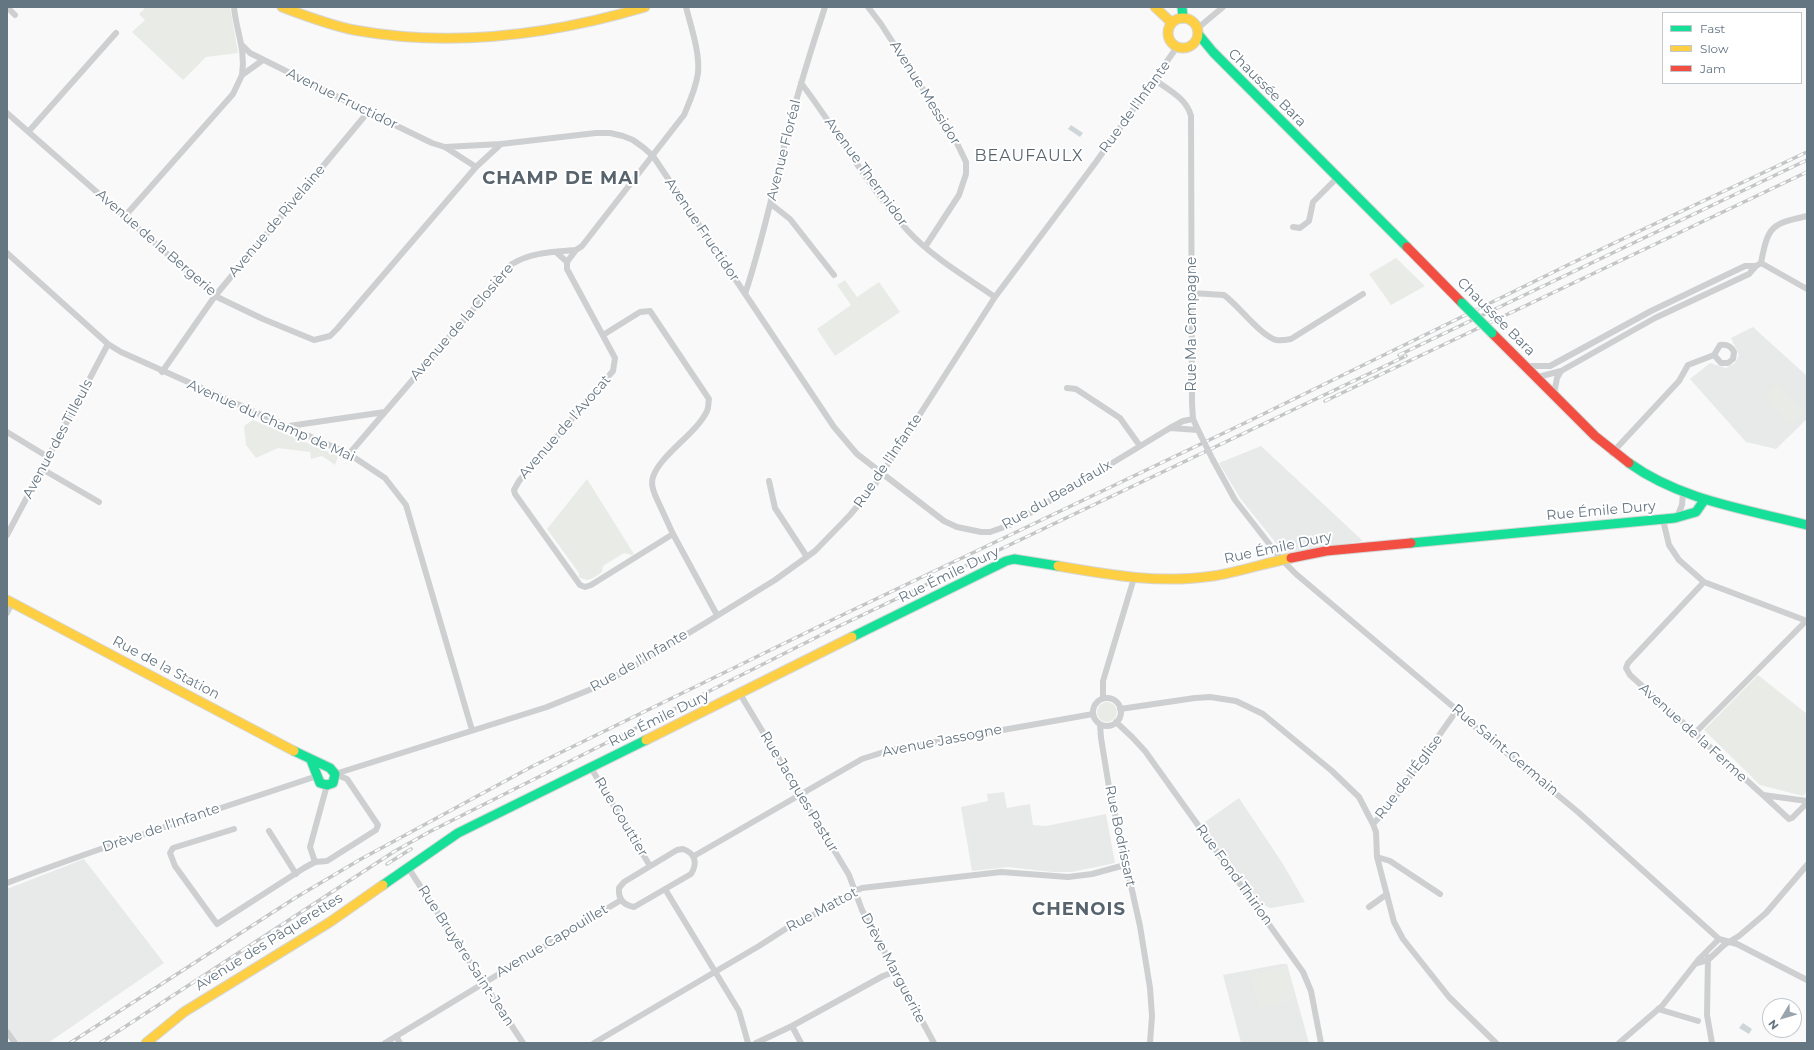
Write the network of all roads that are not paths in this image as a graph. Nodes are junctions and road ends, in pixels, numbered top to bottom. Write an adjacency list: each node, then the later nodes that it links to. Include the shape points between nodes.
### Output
1 (7, 7): 11 (street)
2 (234, 7): 17 (street)
3 (282, 7): 4 (street, via 356,30 389,35 457,39 528,33 584,24)
4 (645, 7)
5 (686, 7): 29 (street, via 696,48 698,72 684,114)
6 (825, 7): 23 (street, Avenue Floréal)
7 (868, 7): 36 (street, Avenue Messidor, via 955,139 966,162 966,174 959,195)
8 (1155, 7): 13 (street)
9 (1182, 7): 12 (street)
10 (1223, 7): 14 (street)
11 (15, 15)
12 (1183, 18): 13 (street); 14 (street, via 1192,20)
13 (1172, 23): 18 (street, via 1169,39)
14 (1198, 32): 16 (street); 19 (street, Chaussée Bara)
15 (116, 33): 26 (street)
16 (1193, 45): 18 (street, via 1182,49); 19 (street, Chaussée Bara)
17 (243, 46): 20 (street, Avenue Fructidor); 21 (street)
18 (1177, 47): 22 (street, Rue de l'Infante)
19 (1213, 52): 31 (street, Chaussée Bara)
20 (263, 60): 21 (street); 24 (street, Avenue Fructidor)
21 (242, 75): 33 (street, via 233,94)
22 (1155, 80): 44 (street, Rue Ma Campagne, via 1185,102 1191,116); 48 (street, Rue de l'Infante)
23 (801, 83): 32 (street, Avenue Floréal); 36 (street, Avenue Thermidor, via 832,124 883,202)
24 (368, 112): 28 (street, Avenue Fructidor); 47 (street, Avenue de Rivelaine)
25 (7, 113): 26 (street, Avenue de la Bergerie)
26 (29, 131): 33 (street, Avenue de la Bergerie)
27 (501, 144): 28 (street, Avenue Fructidor); 29 (street, Avenue Fructidor, via 610,133 634,140); 30 (street, Avenue de la Bergerie)
28 (445, 147): 30 (street, Avenue Fructidor)
29 (652, 156): 37 (street, via 588,240); 45 (street, Avenue Fructidor)
30 (476, 167): 47 (street, Avenue de la Bergerie, via 330,336 314,340 305,337)
31 (1337, 178): 35 (street, via 1313,202 1309,221 1300,228); 52 (street, Chaussée Bara, bridge)
32 (771, 204): 42 (street, via 790,219); 45 (street, Avenue Floréal)
33 (125, 216): 47 (street, Avenue de la Bergerie)
34 (1807, 216): 41 (street, via 1780,222 1771,229)
35 (1292, 227)
36 (925, 247): 48 (street, Avenue Thermidor)
37 (576, 250): 38 (street, Avenue de la Closière); 40 (street)
38 (556, 252): 40 (street, Avenue de l'Avocat); 58 (street, Avenue de la Closière, via 533,254 512,264)
39 (7, 253): 50 (street, Avenue du Champ de Mai)
40 (567, 262): 49 (street, Avenue de l'Avocat, via 567,269)
41 (1758, 264): 43 (street); 52 (street, via 1745,266 1651,311 1550,366); 53 (street, via 1749,274 1655,318)
42 (834, 276)
43 (1807, 289)
44 (1192, 293): 46 (street, via 1224,295 1266,334 1281,341 1291,339); 59 (street, Rue Ma Campagne)
45 (745, 294): 69 (street, Avenue Fructidor, via 834,428 848,446)
46 (1363, 294)
47 (215, 296): 54 (street, Avenue de Rivelaine)
48 (995, 297): 69 (street, Rue de l'Infante)
49 (603, 335): 77 (street, via 640,312 650,311 709,399 708,410 652,477 653,491); 77 (street, Avenue de l'Avocat, via 615,358 613,371 515,485 515,494 580,585 585,587)
50 (108, 344): 54 (street, Avenue du Champ de Mai); 67 (street, Avenue des Tilleuls)
51 (1714, 355): 65 (street, via 1688,365 1679,381)
52 (1527, 366): 55 (street, Chaussée Bara)
53 (1561, 371): 55 (street); 57 (street)
54 (162, 372): 60 (street, Avenue du Champ de Mai)
55 (1538, 377): 57 (street, Chaussée Bara)
56 (1067, 388): 64 (street, via 1076,389 1120,418)
57 (1554, 394): 65 (street, Chaussée Bara)
58 (385, 412): 60 (street); 66 (street, Avenue de la Closière)
59 (1193, 419): 61 (street, Rue du Beaufaulx); 63 (street, Rue Ma Campagne)
60 (288, 426): 66 (street, Avenue du Champ de Mai)
61 (1170, 428): 63 (street); 64 (street, Rue du Beaufaulx)
62 (7, 432): 67 (street)
63 (1200, 433): 80 (street, Rue Ma Campagne, bridge, via 1235,500)
64 (1140, 446): 69 (street, Rue du Beaufaulx, via 1010,525 990,532 971,531 944,521)
65 (1612, 452): 71 (street, Chaussée Bara, via 1648,476)
66 (349, 454): 94 (street, Avenue du Champ de Mai, via 384,478 406,505)
67 (48, 457): 68 (street, Avenue des Tilleuls)
68 (42, 469): 73 (street); 78 (street, Avenue des Tilleuls)
69 (883, 473): 79 (street, Rue de l'Infante, via 854,511)
70 (768, 481): 79 (street, via 774,508)
71 (1683, 492): 72 (street, Chaussée Bara); 74 (street, Rue Émile Dury, via 1682,505)
72 (1705, 499): 74 (street, Rue Émile Dury, via 1696,512); 76 (street, Chaussée Bara)
73 (98, 502)
74 (1677, 517): 75 (street, Rue Émile Dury)
75 (1663, 520): 80 (street, Rue Émile Dury, via 1326,551); 82 (street, via 1669,545 1679,560)
76 (1807, 525)
77 (673, 534): 85 (street)
78 (7, 535)
79 (807, 557): 85 (street, Rue de l'Infante)
80 (1281, 559): 81 (street, Rue Émile Dury, via 1198,579); 90 (street, Rue Saint-Germain, via 1345,617)
81 (1134, 578): 87 (street, Rue Émile Dury, via 1022,560 1006,561); 88 (street, via 1103,681)
82 (1704, 582): 86 (street); 95 (street, Avenue de la Ferme, via 1626,668 1630,675)
83 (10, 602): 84 (street); 96 (street, Rue de la Station)
84 (7, 613)
85 (717, 615): 94 (street, Rue de l'Infante, via 636,665 589,690 547,707)
86 (1806, 621): 95 (street)
87 (740, 694): 98 (street, Rue Émile Dury); 102 (street, Rue Jacques Pastur)
88 (1103, 698): 89 (street, via 1115,701); 91 (street, via 1094,706)
89 (1120, 710): 92 (street); 105 (street, via 1210,697 1249,706 1274,722 1360,797)
90 (1458, 710): 105 (street, Rue de l'Église, via 1388,809); 123 (street, Rue Saint-Germain, via 1468,721 1548,785)
91 (1093, 714): 93 (street); 102 (street, Avenue Jassogne, via 884,752 850,764)
92 (1116, 722): 93 (street, via 1108,726); 149 (street, Rue Fond Thirion, via 1145,751 1303,972 1311,992)
93 (1100, 724): 111 (street, Rue Bodrissart, via 1100,738)
94 (472, 730): 99 (street, Rue de l'Infante)
95 (1694, 734): 103 (street, Avenue de la Ferme)
96 (311, 760): 97 (street, Rue de la Station); 100 (street)
97 (327, 767): 99 (street); 100 (street, via 320,769)
98 (591, 768): 113 (street, Rue Gouttier); 114 (street, Rue Émile Dury, via 458,834)
99 (335, 774): 101 (street, via 333,783); 110 (street, via 347,779 378,825 376,830 328,861)
100 (317, 776): 101 (street, via 320,783); 116 (street, Drève de l'Infante, via 137,836)
101 (327, 785): 110 (street, via 310,847)
102 (800, 794): 108 (street); 118 (street, Rue Jacques Pastur, via 849,875)
103 (1763, 795): 104 (street, Avenue de la Ferme); 104 (street, Avenue de la Ferme, via 1789,818)
104 (1807, 802)
105 (1373, 824): 109 (street, Rue de l'Église, via 1376,832)
106 (234, 829): 115 (street, via 173,848 170,853 175,866 217,924)
107 (268, 831): 115 (street)
108 (694, 856): 113 (street, via 683,849 677,850); 117 (street, via 695,868 691,874)
109 (1377, 857): 119 (street, Rue de l'Église); 120 (street, via 1390,861)
110 (315, 862): 115 (street)
111 (1125, 865): 118 (street, Rue Mattot, via 1092,874 1068,877 1001,872); 148 (street, Rue Bodrissart, via 1140,926 1150,988)
112 (1807, 865): 124 (street, via 1766,913)
113 (650, 866): 121 (street, via 624,882 619,888)
114 (409, 869): 131 (street, Rue Bruyère Saint-Jean); 137 (street, Avenue des Pâquerettes, via 330,922 184,1012)
115 (296, 874)
116 (7, 883)
117 (665, 889): 121 (street, via 634,907 627,906); 128 (street)
118 (855, 890): 128 (street, Rue Mattot); 129 (street, Drève Marguerite, via 862,910)
119 (1387, 894): 122 (street); 150 (street, Rue de l'Église, via 1394,922 1403,939 1449,997)
120 (1440, 894)
121 (621, 900): 131 (street, Avenue Capouillet)
122 (1369, 907)
123 (1719, 939): 124 (street, Rue Saint-Germain); 125 (street)
124 (1728, 942): 126 (street); 130 (street, Rue Saint-Germain, via 1737,944)
125 (1707, 950): 126 (street); 127 (street)
126 (1708, 960): 127 (street); 152 (street, via 1707,1015)
127 (1695, 964): 132 (street)
128 (715, 972): 143 (street, Rue Mattot); 144 (street, via 739,1011)
129 (894, 972): 134 (street); 147 (street, Drève Marguerite)
130 (1807, 980)
131 (483, 982): 136 (street, Avenue Capouillet); 142 (street, Rue Bruyère Saint-Jean)
132 (1658, 1009): 133 (street); 151 (street)
133 (1698, 1021)
134 (792, 1026): 145 (street); 146 (street)
135 (7, 1032): 138 (street)
136 (396, 1036): 140 (street, Avenue Capouillet); 141 (street)
137 (153, 1040): 139 (street, Avenue des Pâquerettes)
138 (15, 1043)
139 (146, 1043)
140 (384, 1043)
141 (400, 1043)
142 (523, 1043)
143 (594, 1043)
144 (748, 1043)
145 (756, 1043)
146 (801, 1043)
147 (934, 1043)
148 (1150, 1043)
149 (1322, 1043)
150 (1496, 1043)
151 (1619, 1043)
152 (1712, 1043)

